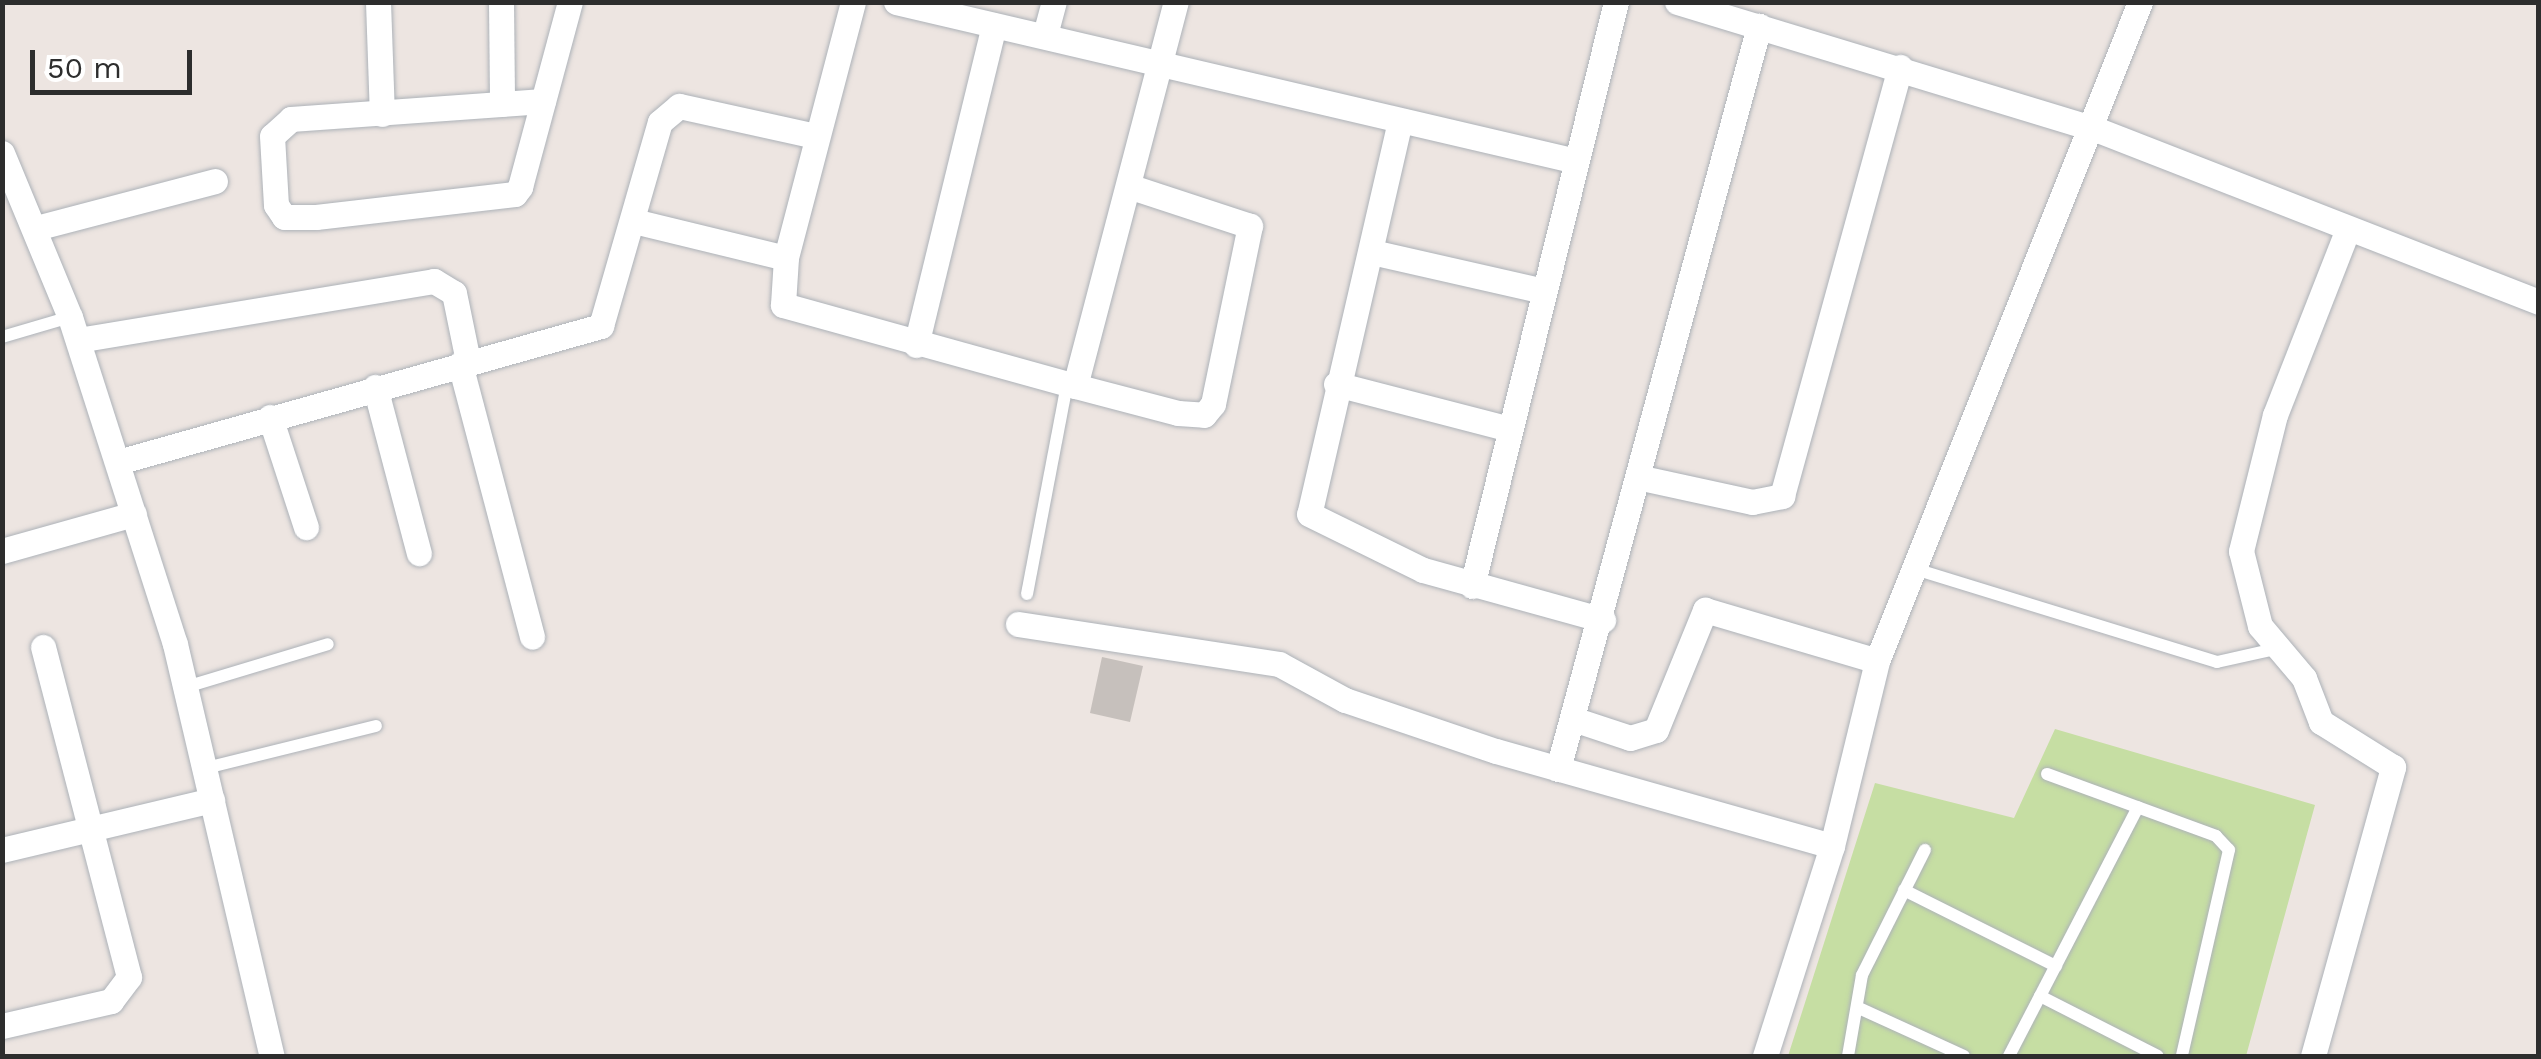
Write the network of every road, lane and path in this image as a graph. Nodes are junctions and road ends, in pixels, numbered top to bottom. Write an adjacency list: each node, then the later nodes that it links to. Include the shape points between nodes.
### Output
1 (378, 2): 18 (street)
2 (501, 2): 17 (street)
3 (570, 2): 16 (street)
4 (853, 2): 21 (street)
5 (896, 2): 11 (street)
6 (1054, 2): 13 (street)
7 (1176, 2): 14 (street)
8 (1616, 2): 23 (street)
9 (1677, 2): 12 (street)
10 (2140, 2): 20 (street)
11 (994, 25): 13 (street); 35 (street)
12 (1759, 26): 15 (street); 43 (street)
13 (1046, 32): 14 (street)
14 (1160, 62): 19 (street); 25 (street)
15 (1900, 67): 20 (street); 43 (street, via 1782,496 1752,502)
16 (543, 101): 17 (street); 18 (street, via 514,194 284,216 273,187 275,129 291,119)
17 (502, 104): 18 (street)
18 (382, 114)
19 (1400, 121): 23 (street); 29 (street)
20 (2095, 129): 28 (street); 48 (street)
21 (816, 136): 26 (street, via 680,106 660,122); 30 (street)
22 (2, 153): 27 (street)
23 (1576, 161): 31 (street)
24 (215, 181): 27 (street)
25 (1128, 186): 38 (street); 38 (street, via 1250,226 1213,404 1204,414 1178,413)
26 (634, 221): 30 (street); 36 (street, via 601,326)
27 (36, 228): 33 (street)
28 (2347, 231): 32 (street); 56 (street, via 2246,516 2243,573)
29 (1372, 252): 31 (street); 37 (street)
30 (786, 258): 35 (street, via 780,299 789,310)
31 (1544, 291): 41 (street)
32 (2538, 302)
33 (74, 328): 34 (lane); 36 (street, via 434,282 454,292); 42 (street)
34 (2, 336)
35 (916, 345): 38 (street)
36 (464, 362): 39 (street); 53 (street)
37 (1336, 384): 41 (street); 49 (street, via 1308,514)
38 (1071, 385): 50 (lane)
39 (374, 387): 40 (street); 47 (street)
40 (270, 417): 42 (street); 45 (street)
41 (1510, 428): 49 (street)
42 (118, 462): 44 (street)
43 (1642, 478): 51 (street)
44 (134, 514): 46 (street); 58 (street)
45 (306, 527)
46 (2, 550)
47 (419, 553)
48 (1915, 569): 56 (lane, via 2217,662); 57 (street)
49 (1472, 586): 51 (street)
50 (1027, 594)
51 (1603, 620): 59 (street)
52 (1018, 624): 62 (street, via 1279,664 1346,700)
53 (532, 637)
54 (328, 644): 58 (lane)
55 (42, 648): 66 (street)
56 (2275, 650): 82 (street, via 2304,678 2326,728 2393,767)
57 (1878, 661): 59 (street, via 1705,610 1656,730 1630,738); 67 (street)
58 (186, 687): 61 (street)
59 (1573, 719): 62 (street)
60 (376, 726): 61 (lane)
61 (206, 768): 64 (street)
62 (1558, 769): 67 (street)
63 (2047, 774): 65 (lane)
64 (212, 800): 66 (street); 75 (street)
65 (2138, 807): 71 (lane); 81 (lane, via 2216,836 2230,857)
66 (92, 828): 68 (street); 74 (street, via 127,988 111,1001)
67 (1832, 846): 76 (street)
68 (2, 850)
69 (1925, 850): 70 (lane)
70 (1904, 890): 71 (lane); 73 (lane, via 1862,975)
71 (2056, 966): 72 (lane)
72 (2040, 996): 79 (lane); 80 (lane)
73 (1860, 1009): 77 (lane); 78 (lane)
74 (4, 1020)
75 (272, 1056)
76 (1765, 1056)
77 (1848, 1056)
78 (1964, 1056)
79 (2009, 1056)
80 (2158, 1056)
81 (2182, 1056)
82 (2313, 1056)

